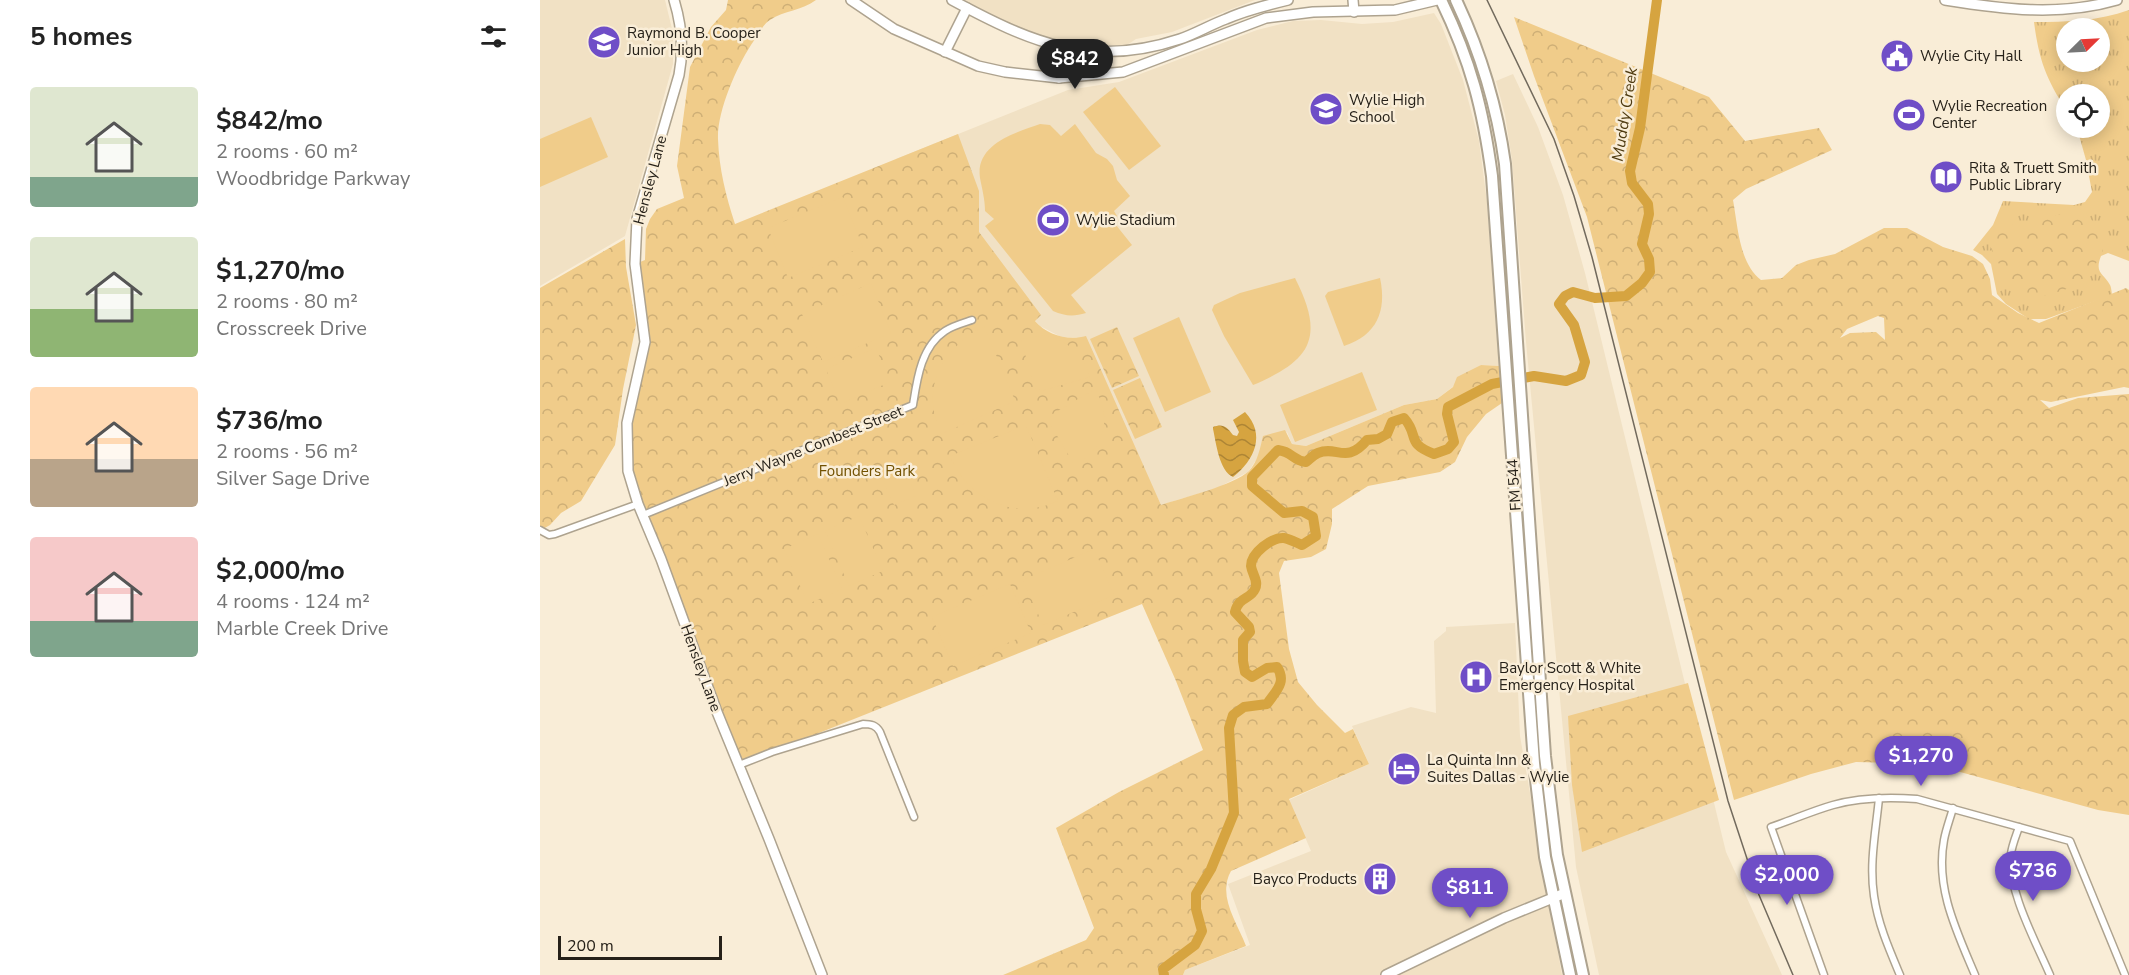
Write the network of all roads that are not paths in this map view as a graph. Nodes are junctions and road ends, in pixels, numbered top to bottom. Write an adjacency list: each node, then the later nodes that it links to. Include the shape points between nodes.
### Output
1 (674, 0): 24 (main road, Hensley Lane, via 682,34 682,60 637,219 635,264 645,342 627,423 628,471)
2 (850, 0): 19 (main road, via 894,29)
3 (952, 0): 12 (main road)
4 (1288, 0): 11 (main road)
5 (1353, 0): 14 (main road)
6 (1439, 0): 14 (main road, via 1395,10); 22 (main road, FM 544 / FM 544, via 1473,77 1483,117)
7 (1456, 0): 21 (main road, FM 544 / FM 544, via 1482,60 1494,103)
8 (1944, 0): 13 (main road)
9 (2024, 0): 13 (main road)
10 (2117, 0): 13 (main road, via 2068,9)
11 (1262, 6): 15 (main road); 16 (main road)
12 (967, 8): 17 (main road); 19 (main road)
13 (2023, 11)
14 (1354, 12): 15 (main road)
15 (1266, 18): 18 (main road)
16 (1181, 38): 17 (main road, via 1138,49); 18 (main road)
17 (1062, 48): 20 (main road)
18 (1186, 50): 20 (main road, via 1123,72)
19 (945, 52): 20 (main road, via 978,66)
20 (1059, 78)
21 (1509, 212): 22 (main road); 28 (main road, FM 544 / FM 544)
22 (1495, 213): 27 (main road, FM 544 / FM 544)
23 (972, 320): 25 (street, Jerry Wayne Combest Street, via 945,330 934,342 922,362 913,405)
24 (638, 504): 25 (main road, Hensley Lane); 26 (street, via 555,534)
25 (643, 515): 29 (main road, Hensley Lane)
26 (540, 530)
27 (1523, 614): 28 (main road); 35 (main road, FM 544 / FM 544, via 1534,763)
28 (1535, 614): 34 (main road, FM 544 / FM 544, via 1545,756)
29 (739, 765): 32 (street, via 872,724 880,732); 36 (main road, Hensley Lane)
30 (1879, 798): 31 (street, via 1917,799); 40 (street, via 1833,805 1771,827); 41 (street, via 1872,864 1874,895 1881,930)
31 (1953, 808): 33 (street); 42 (street, via 1944,840 1943,882 1946,902)
32 (914, 817)
33 (2019, 827): 43 (street, via 2011,852 2014,889); 44 (street, via 2070,841)
34 (1565, 893): 35 (main road); 39 (main road, FM 544 / FM 544)
35 (1552, 896): 37 (main road); 38 (main road, FM 544 / FM 544)
36 (822, 975)
37 (1386, 975)
38 (1570, 975)
39 (1583, 975)
40 (1824, 975)
41 (1900, 975)
42 (1975, 975)
43 (2050, 975)
44 (2125, 975)

